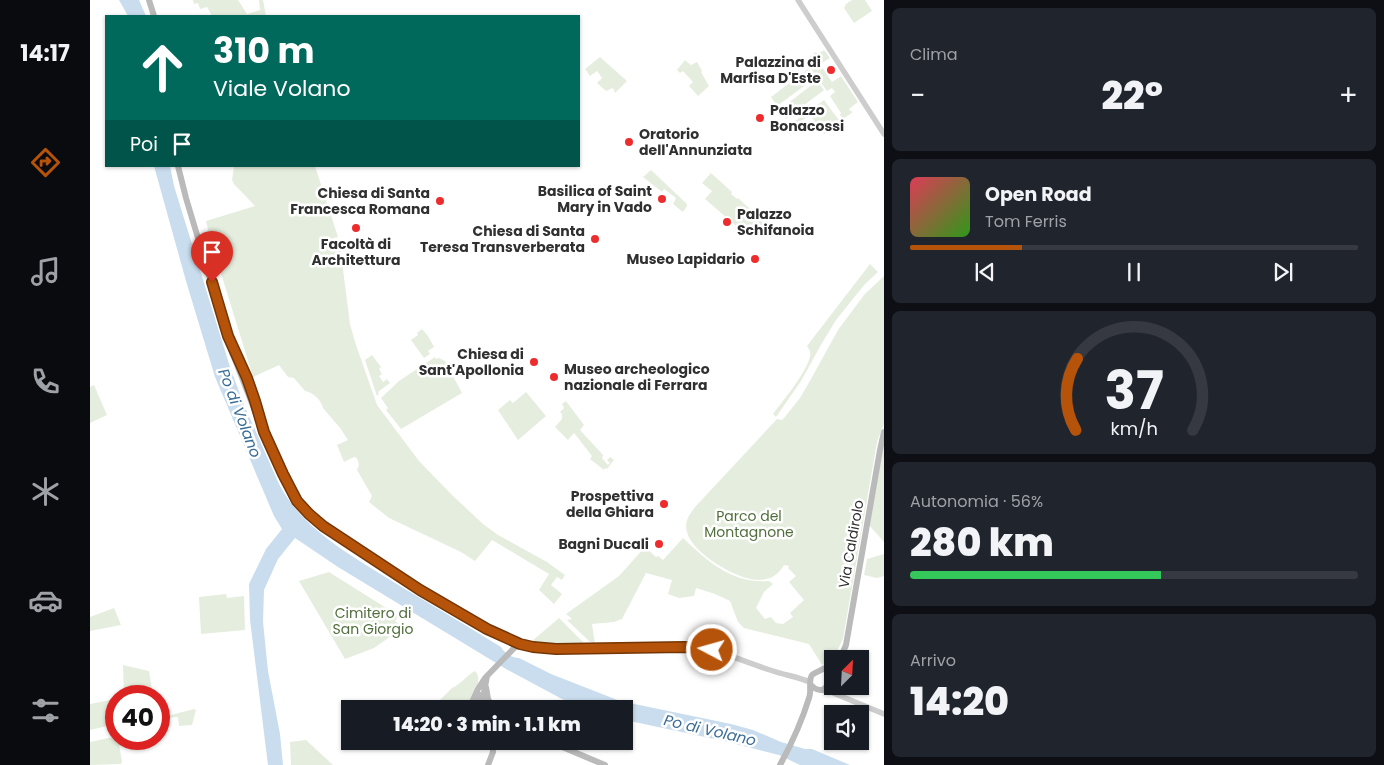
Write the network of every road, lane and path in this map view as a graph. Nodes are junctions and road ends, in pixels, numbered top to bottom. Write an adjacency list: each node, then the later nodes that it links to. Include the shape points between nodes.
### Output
1 (149, 0): 3 (main road)
2 (798, 0): 4 (street)
3 (154, 15)
4 (884, 134)
5 (178, 167): 7 (main road, via 232,352 291,492 303,508 342,540)
6 (884, 432): 8 (main road, Via Caldirolo)
7 (517, 646): 12 (street, via 556,649 703,648); 14 (main road, via 488,674)
8 (844, 650)
9 (824, 669): 10 (main road)
10 (817, 673): 11 (main road); 12 (street); 13 (main road, via 812,676)
11 (824, 674)
12 (794, 676): 13 (street)
13 (811, 683): 16 (main road); 23 (main road)
14 (484, 684): 19 (main road); 20 (main road); 21 (main road); 22 (main road)
15 (824, 688): 16 (main road)
16 (819, 690): 18 (street); 23 (main road)
17 (839, 695): 18 (street)
18 (842, 697): 24 (street)
19 (475, 700)
20 (479, 700)
21 (484, 700)
22 (489, 700)
23 (809, 700): 31 (main road)
24 (884, 714)
25 (491, 750): 28 (main road)
26 (494, 750): 28 (main road)
27 (569, 750): 30 (main road)
28 (492, 756): 29 (main road)
29 (488, 765)
30 (605, 765)
31 (780, 765)

